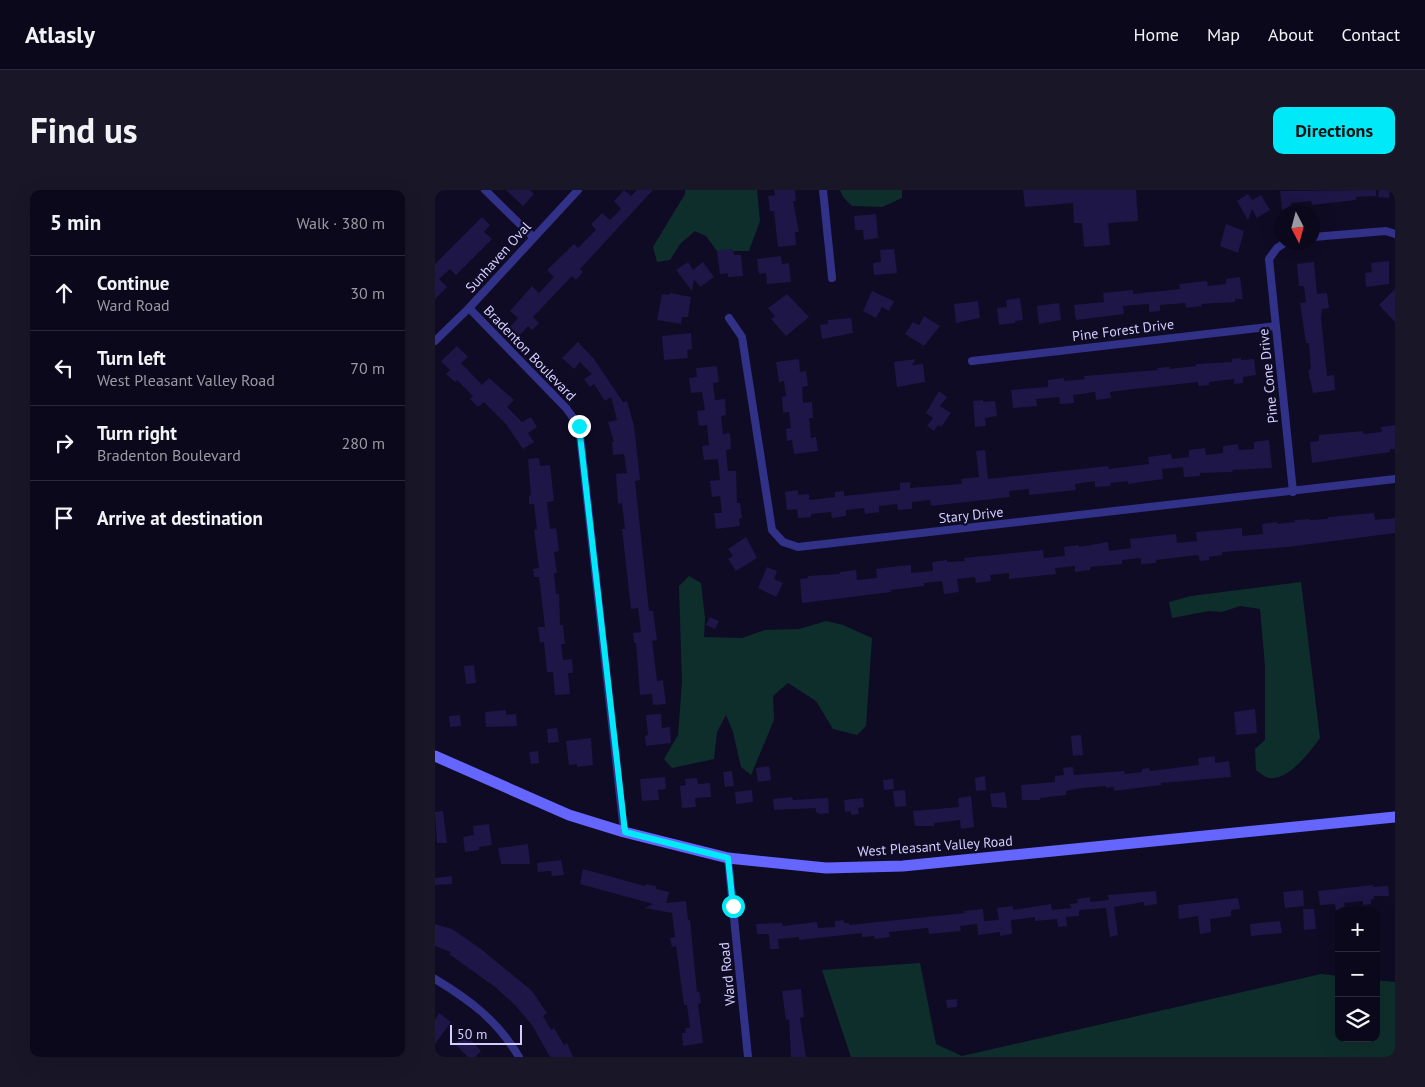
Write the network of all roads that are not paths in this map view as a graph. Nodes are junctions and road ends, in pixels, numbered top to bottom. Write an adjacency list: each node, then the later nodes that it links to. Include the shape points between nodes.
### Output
1 (485, 190): 5 (street)
2 (578, 190): 5 (street, Sunhaven Oval)
3 (823, 190): 8 (street)
4 (1395, 234): 6 (street, via 1386,231)
5 (533, 236): 9 (street, Sunhaven Oval)
6 (1320, 236)
7 (1275, 250): 11 (street, Pine Cone Drive, via 1269,258)
8 (833, 278)
9 (469, 308): 12 (street, Sunhaven Oval); 18 (street, Bradenton Boulevard, via 566,408 579,426)
10 (729, 318): 15 (street, Stary Drive, via 742,337 771,530 783,542 797,547)
11 (1275, 326): 13 (street, Pine Forest Drive); 15 (street, Pine Cone Drive)
12 (435, 341)
13 (973, 360)
14 (1395, 479): 15 (street, Stary Drive)
15 (1293, 492)
16 (435, 756): 18 (main road, West Pleasant Valley Road, via 569,815)
17 (1395, 817): 19 (main road, West Pleasant Valley Road, via 903,866 826,868)
18 (625, 832): 19 (main road, West Pleasant Valley Road)
19 (728, 858): 22 (street, Ward Road)
20 (435, 979): 21 (street, via 469,1000 501,1029)
21 (519, 1057)
22 (748, 1057)

